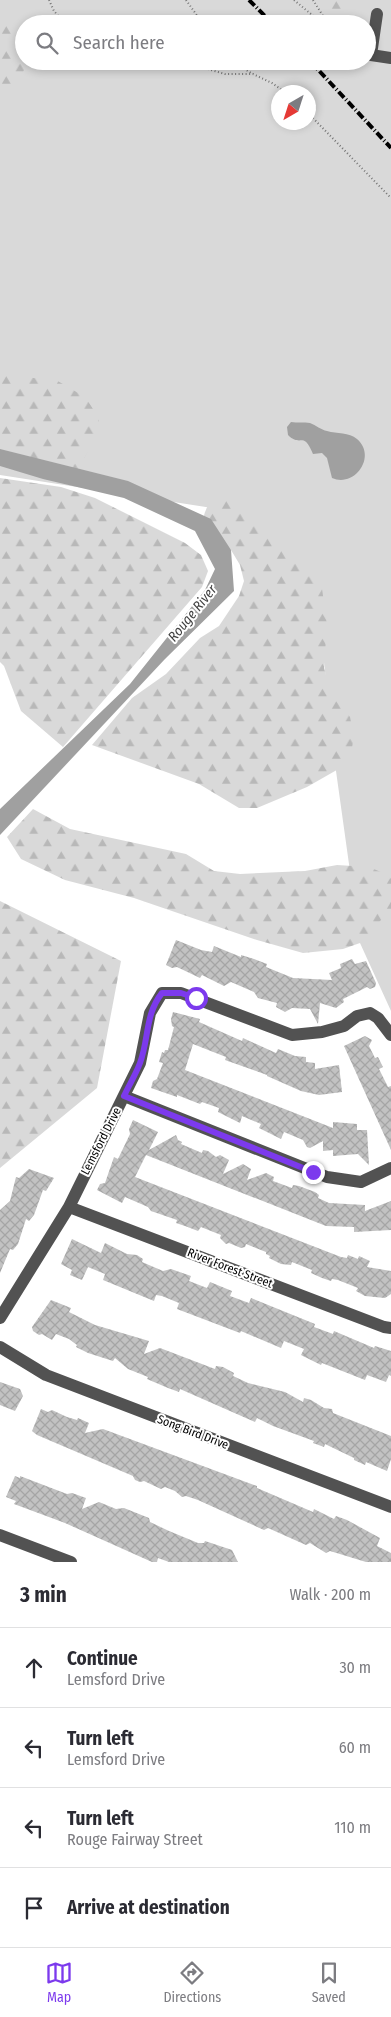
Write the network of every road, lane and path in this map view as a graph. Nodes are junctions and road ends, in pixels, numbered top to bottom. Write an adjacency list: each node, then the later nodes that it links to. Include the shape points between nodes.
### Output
1 (49, 0): 6 (path)
2 (186, 0): 7 (path)
3 (294, 0): 8 (path)
4 (313, 0): 9 (path)
5 (377, 14): 10 (street)
6 (57, 15)
7 (197, 15)
8 (312, 15)
9 (322, 15)
10 (376, 21)
11 (376, 56): 12 (street)
12 (391, 58)
13 (211, 70): 15 (path, via 225,74)
14 (247, 70): 15 (path)
15 (253, 74): 16 (path)
16 (273, 85)
17 (316, 120): 18 (path)
18 (391, 198)
19 (391, 1035): 20 (street, Lemsford Drive, via 370,1013 357,1016 344,1026 292,1035 181,993 162,993 150,1013 140,1063)
20 (124, 1096): 21 (street, via 327,1177 361,1182); 22 (street, Lemsford Drive)
21 (391, 1168)
22 (69, 1207): 23 (street, Lemsford Drive); 24 (street, River Forest Street)
23 (0, 1318)
24 (391, 1328)
25 (0, 1347): 26 (street, Song Bird Drive, via 46,1375)
26 (391, 1507)
27 (0, 1535): 28 (street)
28 (71, 1562)

